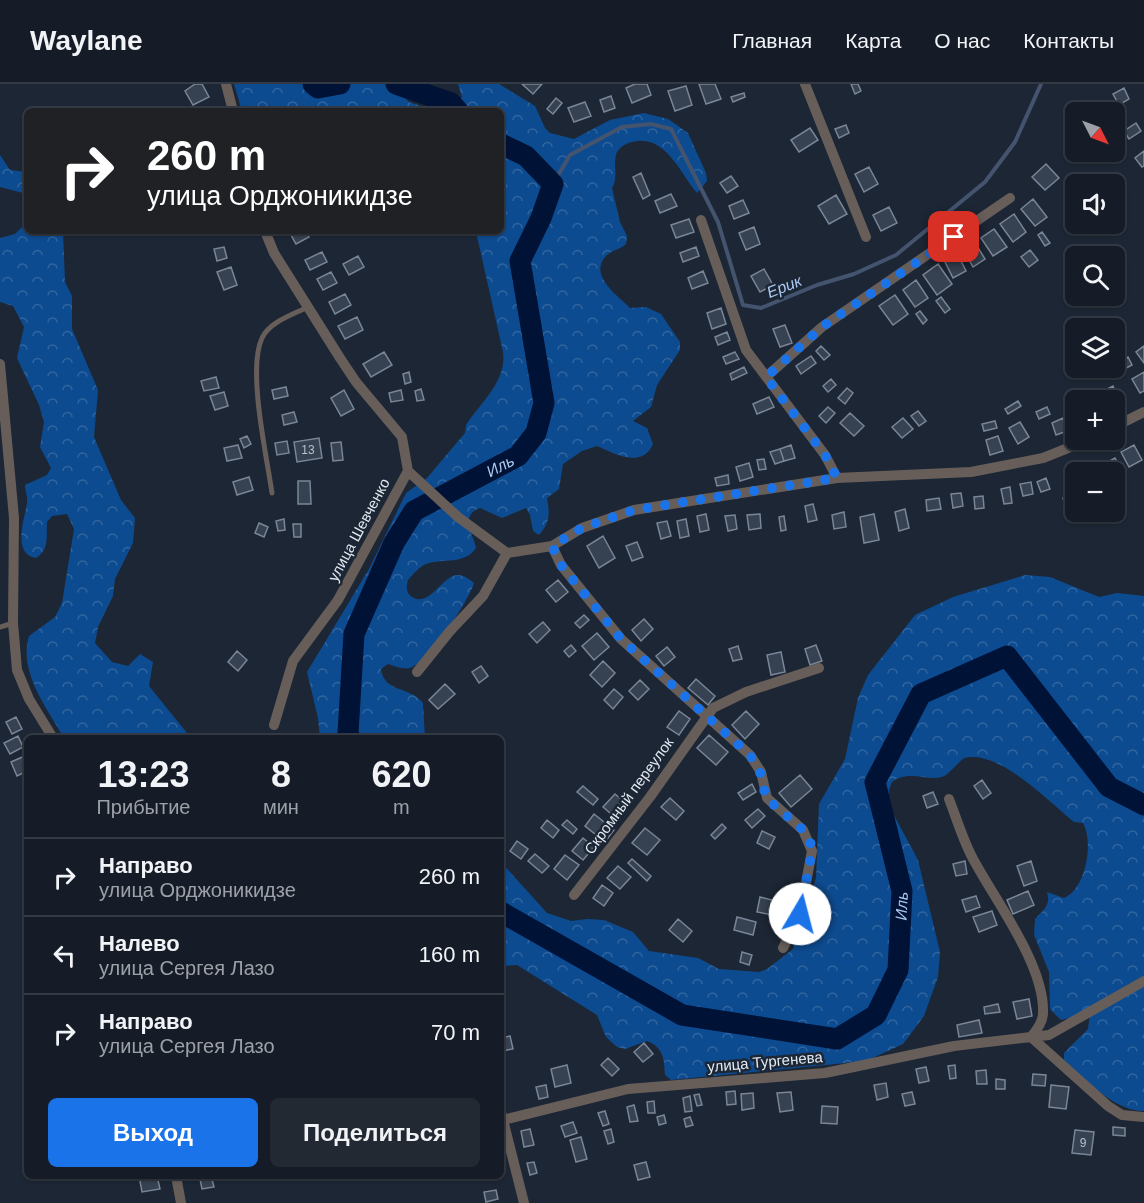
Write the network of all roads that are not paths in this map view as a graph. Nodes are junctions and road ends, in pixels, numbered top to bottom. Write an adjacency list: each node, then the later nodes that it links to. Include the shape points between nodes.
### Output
1 (226, 84): 3 (street)
2 (805, 84): 7 (street)
3 (232, 108)
4 (1010, 198): 10 (street, via 822,327)
5 (701, 220): 10 (street, via 746,350)
6 (266, 234): 8 (street, улица Шевченко)
7 (866, 237)
8 (308, 307): 14 (street, улица Шевченко, via 356,382 402,437); 16 (lane, via 262,336 257,358 259,405)
9 (0, 372): 19 (street, via 14,518)
10 (766, 377): 15 (street, via 825,455)
11 (1144, 412): 12 (street)
12 (1125, 422)
13 (1065, 449): 15 (street, via 1043,458 971,472)
14 (408, 471): 18 (street, via 458,517); 24 (street, улица Шевченко, via 338,600 293,661)
15 (837, 478): 17 (street, via 634,510 582,528)
16 (272, 494)
17 (552, 546): 18 (street); 23 (street, via 561,565 621,639)
18 (507, 553): 22 (street, via 483,596)
19 (13, 623): 20 (lane); 25 (street, via 17,670 28,699)
20 (0, 627)
21 (819, 668): 23 (street, Скромный переулок, via 746,692)
22 (417, 672)
23 (706, 714): 27 (street, Скромный переулок, via 650,797); 28 (street, via 750,755 760,772 766,798 810,841 812,851 800,914)
24 (274, 725)
25 (51, 735)
26 (949, 799): 30 (street, via 970,852 995,900 1017,930 1032,968 1043,1014)
27 (574, 895)
28 (783, 948)
29 (1144, 981): 30 (street, улица Тургенева, via 1049,1035)
30 (1031, 1037): 31 (street, улица Тургенева, via 954,1046 825,1073 628,1089); 32 (street, via 1108,1106 1122,1115)
31 (504, 1116)
32 (1144, 1117)
33 (504, 1124): 36 (street)
34 (177, 1179): 35 (street)
35 (181, 1203)
36 (524, 1203)

